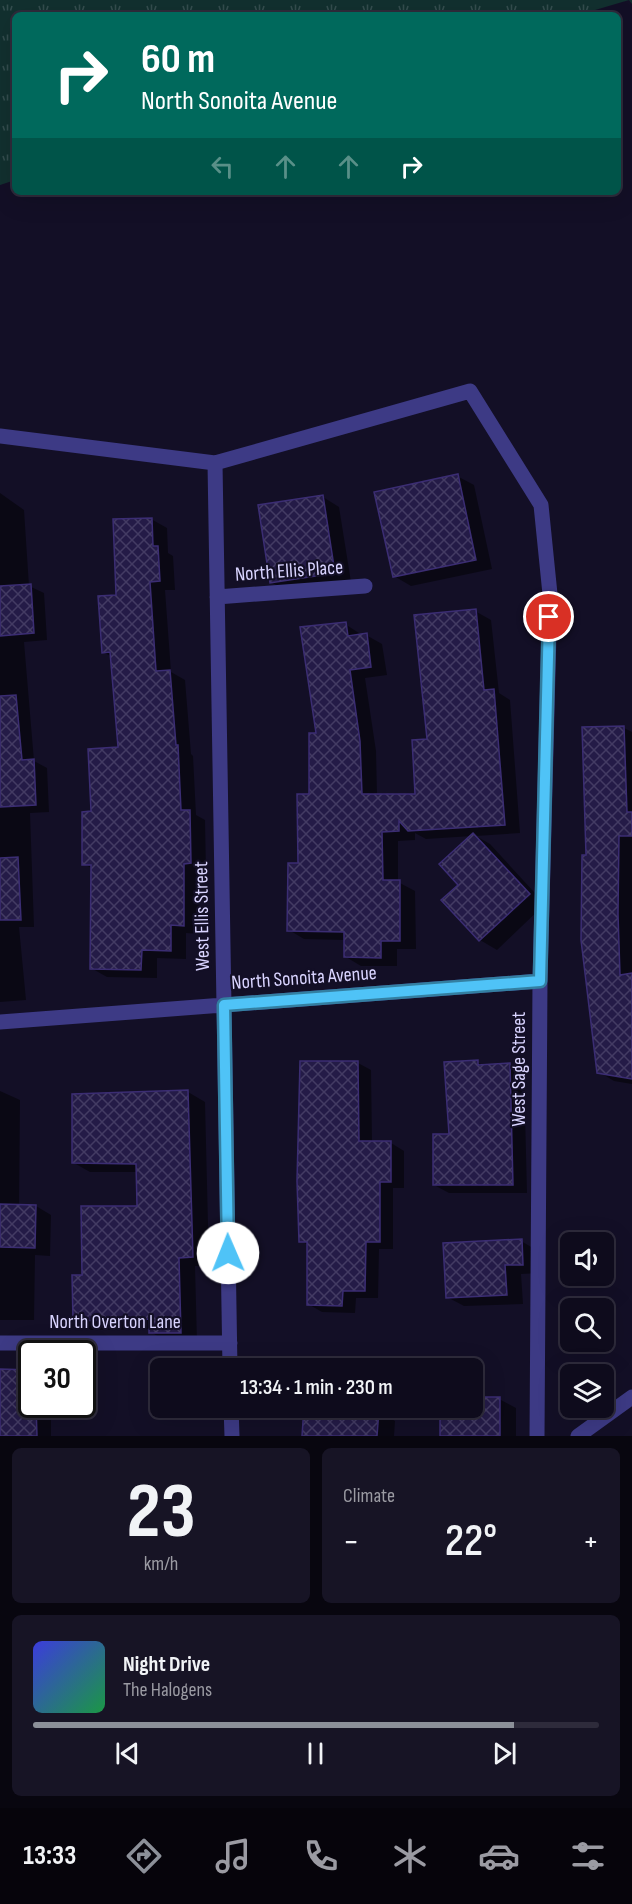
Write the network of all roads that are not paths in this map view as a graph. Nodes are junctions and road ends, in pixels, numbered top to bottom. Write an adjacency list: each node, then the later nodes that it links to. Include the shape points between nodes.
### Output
1 (0, 436): 2 (street)
2 (215, 463): 4 (street, West Ellis Street); 5 (street, West Sage Street, via 470,391 541,505 550,594)
3 (365, 586): 4 (street, North Ellis Place)
4 (217, 597): 6 (street, West Ellis Street)
5 (540, 981): 6 (street, North Sonoita Avenue); 14 (street, West Sage Street)
6 (224, 1005): 7 (street, North Sonoita Avenue); 9 (street, West Ellis Street)
7 (0, 1022)
8 (0, 1342): 9 (street, North Overton Lane)
9 (230, 1343): 10 (street, West Ellis Street)
10 (230, 1358)
11 (632, 1397): 15 (street)
12 (231, 1418): 13 (street)
13 (232, 1436)
14 (537, 1436)
15 (578, 1436)

